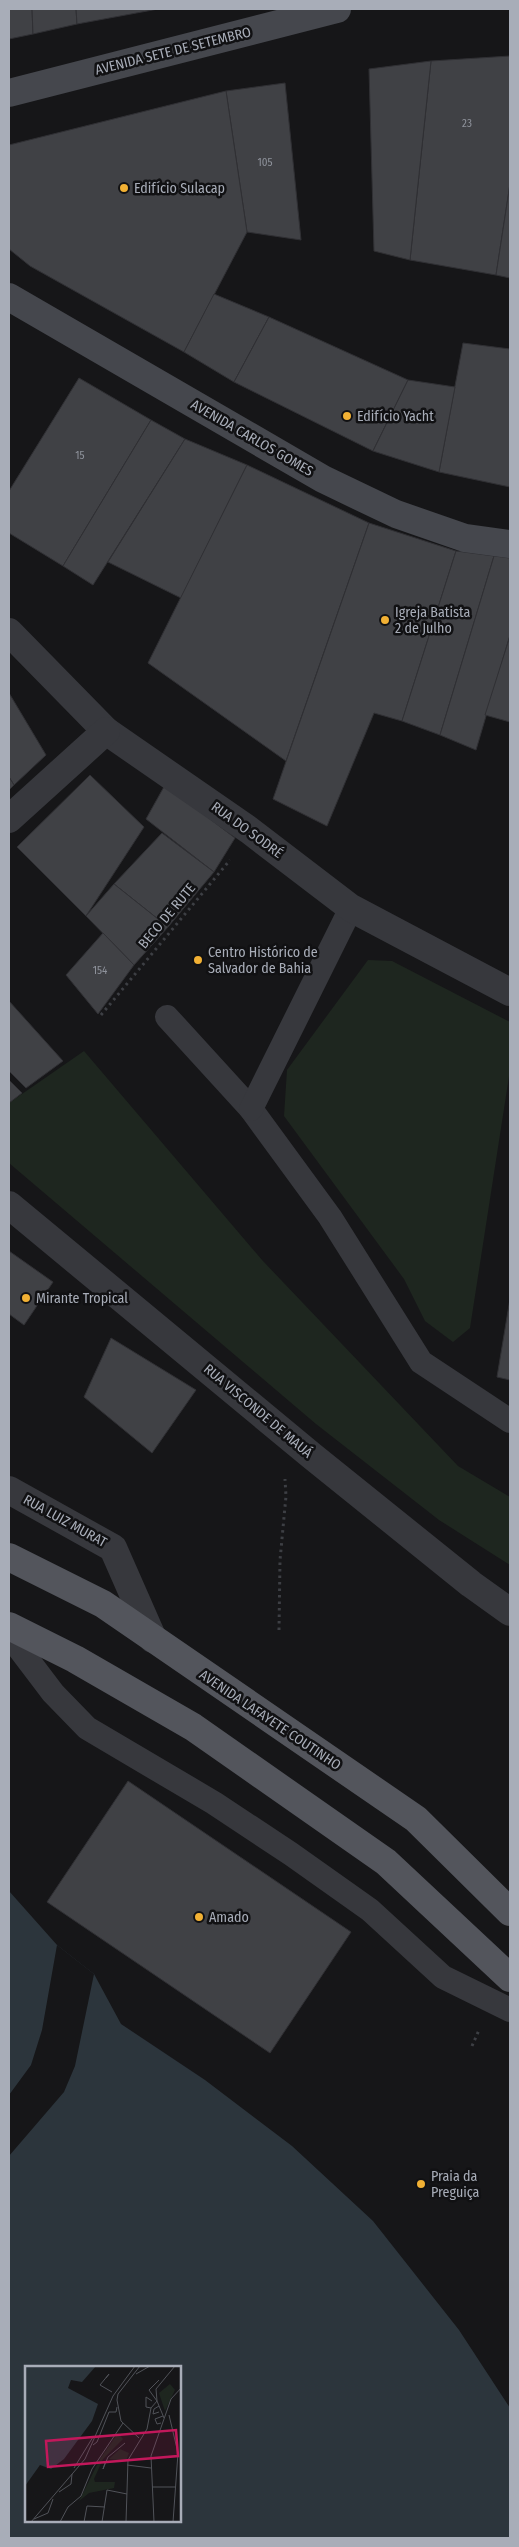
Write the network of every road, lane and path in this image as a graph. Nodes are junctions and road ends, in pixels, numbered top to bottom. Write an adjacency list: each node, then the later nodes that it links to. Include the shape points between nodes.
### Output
1 (337, 9): 2 (main road, AVENIDA SETE DE SETEMBRO)
2 (12, 94)
3 (9, 298): 4 (main road, AVENIDA CARLOS GOMES, via 323,479 413,520 465,538)
4 (510, 544)
5 (9, 632): 6 (street, RUA DO SODRÉ)
6 (106, 731): 7 (street); 8 (street, RUA DO SODRÉ)
7 (9, 819)
8 (249, 830): 9 (street, RUA DO SODRÉ); 11 (path, BECO DE RUTE, via 232,857)
9 (351, 908): 10 (street, RUA DO SODRÉ); 13 (lane)
10 (510, 992)
11 (101, 1015)
12 (167, 1017): 13 (lane)
13 (250, 1109): 15 (lane, via 330,1217 421,1362)
14 (9, 1205): 19 (street, RUA VISCONDE DE MAUÁ, via 312,1456)
15 (510, 1420)
16 (284, 1471): 21 (path, via 286,1496 280,1560)
17 (9, 1490): 23 (street, RUA LUIZ MURAT, via 113,1548)
18 (9, 1557): 23 (main road, AVENIDA LAFAYETE COUTINHO, via 103,1604)
19 (510, 1612)
20 (9, 1626): 25 (main road, via 75,1659 193,1727 386,1862)
21 (280, 1630)
22 (9, 1635): 26 (lane, via 53,1693 87,1728 214,1803 299,1860 370,1910 444,1977)
23 (153, 1639): 24 (main road, AVENIDA LAFAYETE COUTINHO, via 416,1819)
24 (510, 1912)
25 (510, 1978)
26 (510, 2010)

